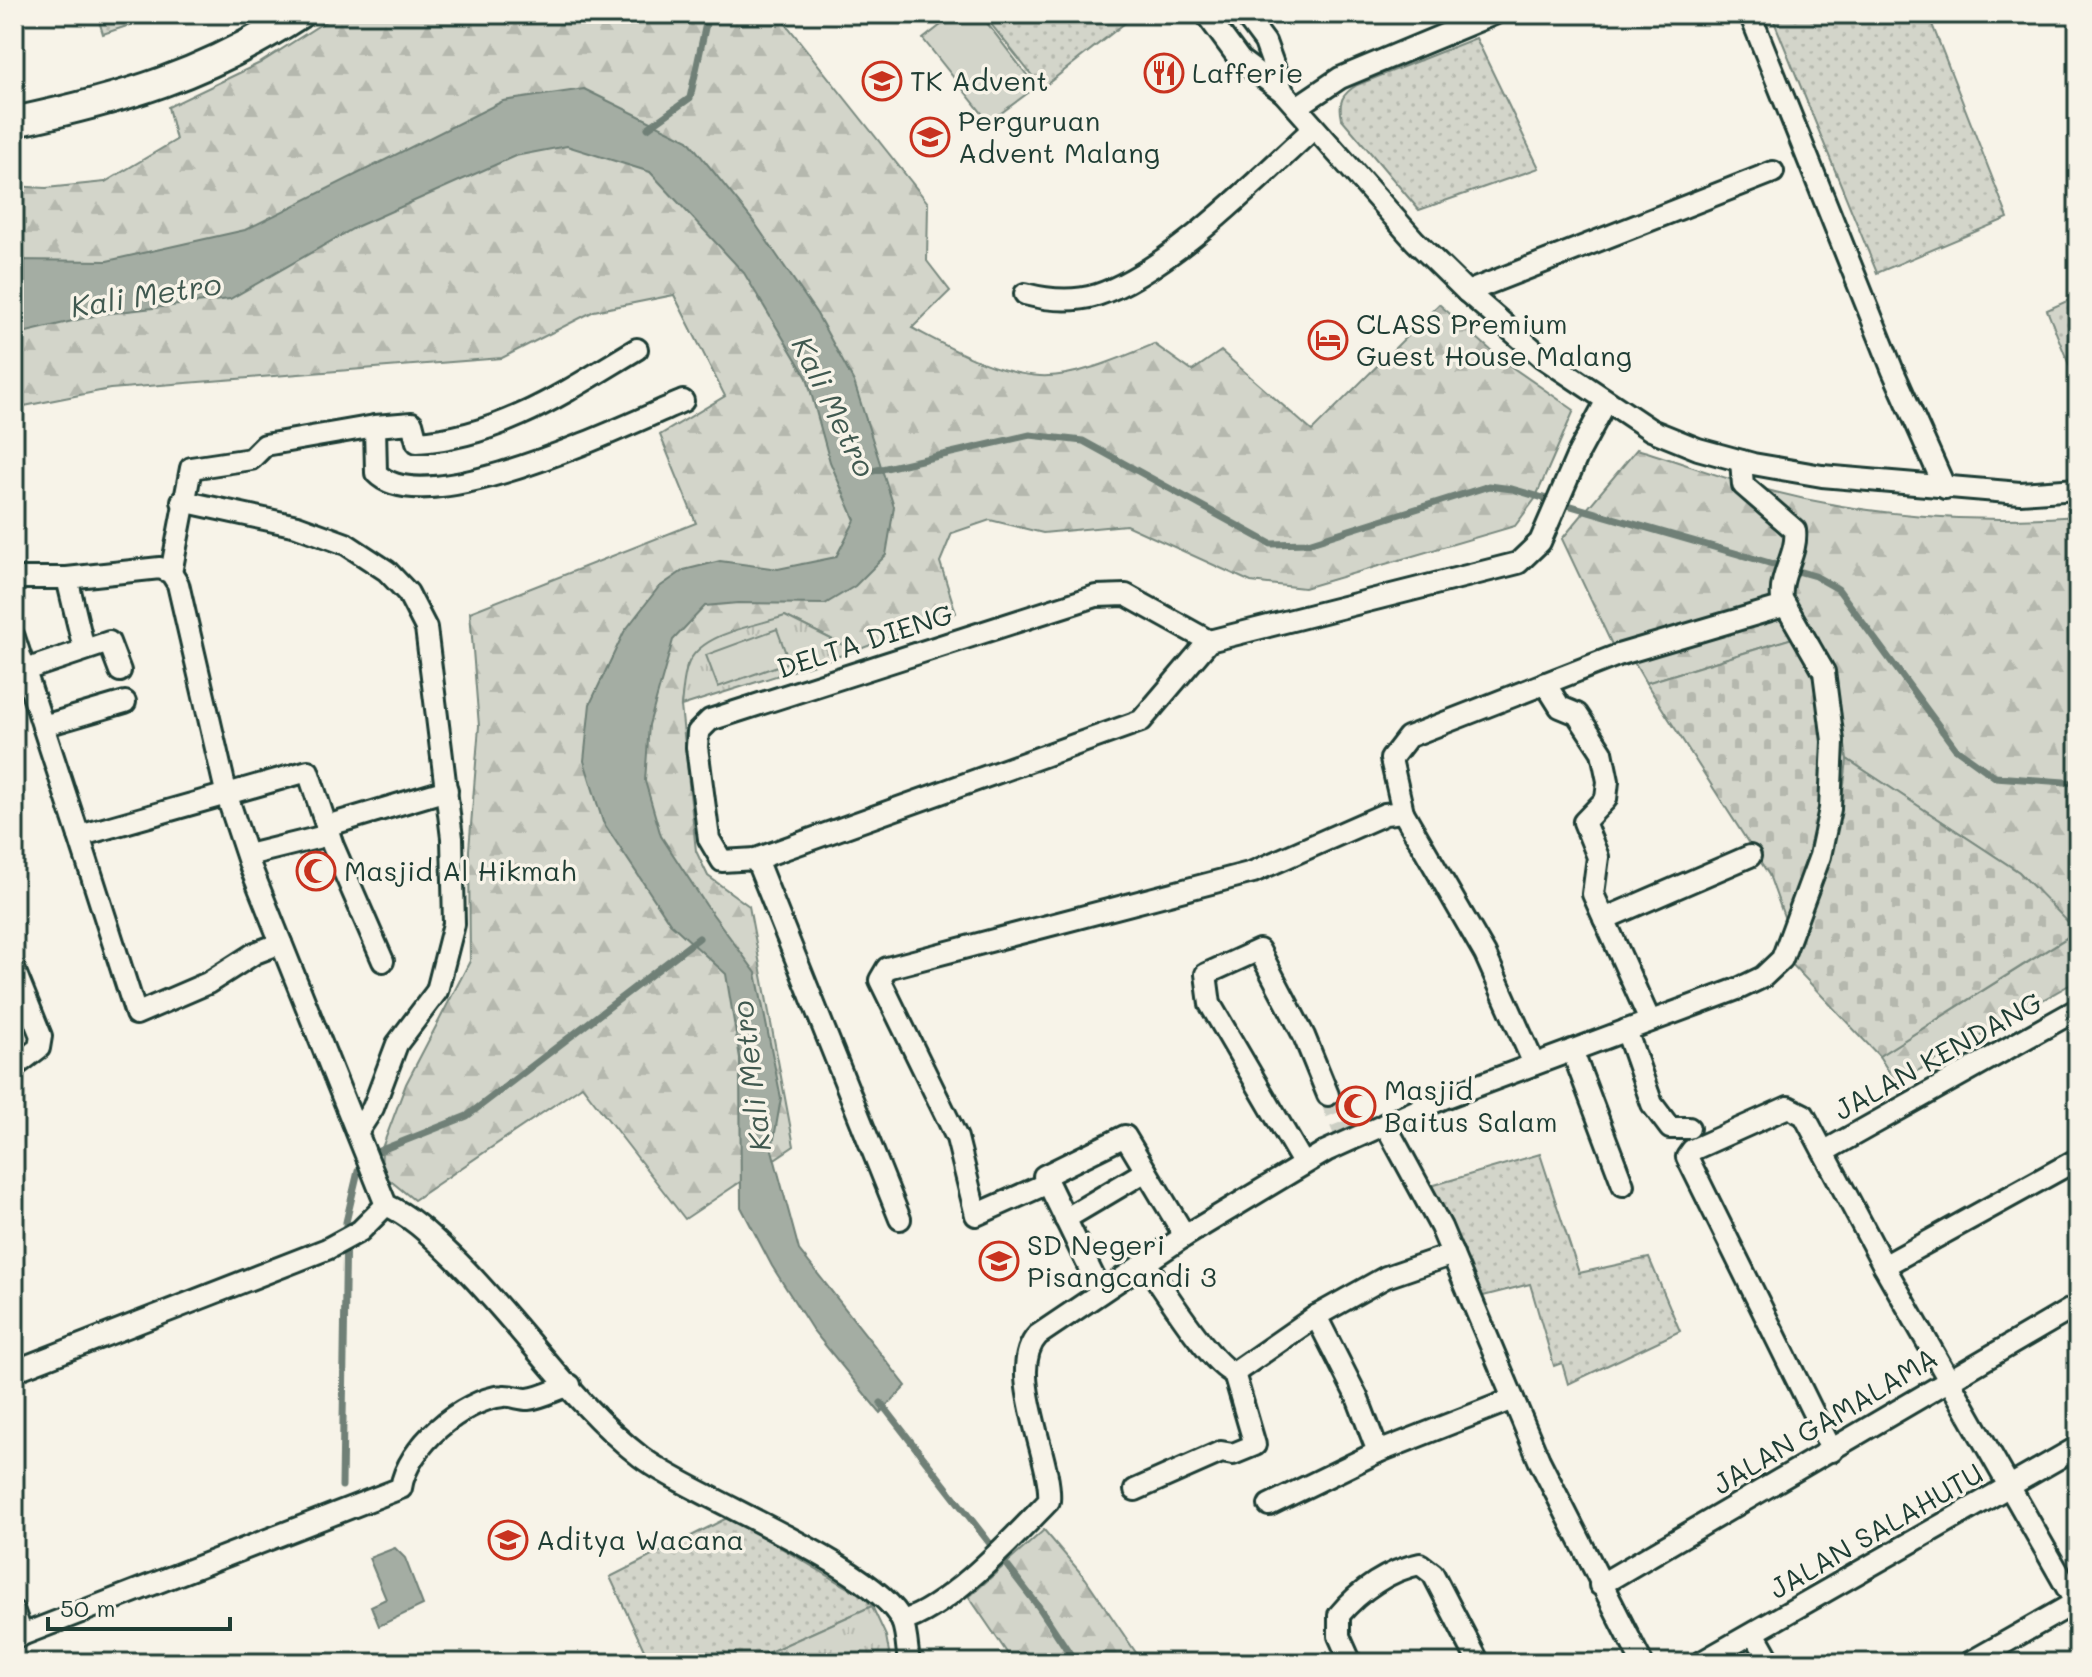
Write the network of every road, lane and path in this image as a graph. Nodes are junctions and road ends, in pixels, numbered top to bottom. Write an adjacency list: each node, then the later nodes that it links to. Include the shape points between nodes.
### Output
1 (299, 14): 9 (street, via 163,85)
2 (1206, 14): 7 (street)
3 (1244, 14): 6 (street)
4 (1494, 14): 8 (street)
5 (1750, 14): 19 (street)
6 (1265, 42): 7 (street); 8 (street)
7 (1240, 60): 8 (street)
8 (1290, 100): 10 (street)
9 (14, 122)
10 (1314, 128): 12 (street); 13 (street, via 1209,223 1136,277 1094,296 1047,300)
11 (1773, 172): 12 (street)
12 (1467, 292): 16 (street, via 1542,357)
13 (1025, 294)
14 (637, 349): 17 (street, via 536,409 456,440 417,442 412,423)
15 (683, 401): 17 (street, via 531,466 414,489 387,484 376,473)
16 (1606, 402): 18 (street, via 1651,430); 27 (street, via 1533,550 1506,567)
17 (375, 426): 21 (street, via 265,445 251,459 198,465 191,468)
18 (1741, 461): 19 (street, via 1822,476); 25 (street, via 1743,485 1795,530 1797,541)
19 (1945, 488): 20 (street, via 2020,493)
20 (2078, 489)
21 (182, 501): 22 (street); 34 (street, via 297,526 346,544 387,571 408,593 426,628)
22 (171, 573): 24 (street, via 160,568); 35 (street, via 178,584)
23 (14, 578): 24 (street)
24 (67, 578): 28 (street)
25 (1782, 597): 31 (street); 47 (street, via 1824,672 1831,714 1830,809 1820,856 1782,959 1763,977)
26 (14, 637): 29 (street)
27 (1209, 641): 41 (street, DELTA DIENG, via 1141,721); 41 (street, DELTA DIENG, via 1126,595 1112,593 710,720 698,732 697,747 710,845 722,861)
28 (84, 649): 29 (street); 30 (street, via 109,642)
29 (25, 670): 33 (street)
30 (120, 671)
31 (1545, 683): 36 (street, via 1401,742 1391,759); 42 (street, via 1560,707 1577,714 1602,752 1606,799 1584,822 1598,857 1593,894)
32 (125, 702): 33 (street)
33 (43, 726): 38 (street)
34 (447, 790): 37 (street); 55 (street, via 456,895 449,952 437,991 397,1044)
35 (227, 796): 37 (street, via 308,771); 38 (street); 39 (street)
36 (1403, 812): 50 (street, via 1485,954); 60 (street, via 1385,814 1253,872 887,968 881,974 957,1138 976,1215)
37 (327, 830): 39 (street); 44 (street)
38 (79, 836): 43 (street, via 136,1014)
39 (248, 855): 43 (street)
40 (1750, 856): 42 (street)
41 (756, 859): 63 (street)
42 (1604, 919): 47 (street)
43 (281, 943): 55 (street)
44 (383, 961)
45 (14, 969): 51 (street, via 41,1036 39,1048)
46 (2078, 1009): 56 (street, JALAN KENDANG)
47 (1650, 1021): 48 (street)
48 (1626, 1030): 49 (street); 54 (street, via 1658,1115 1670,1128)
49 (1572, 1050): 50 (street); 61 (street)
50 (1534, 1064): 53 (street)
51 (14, 1067)
52 (1328, 1095): 58 (street, via 1259,950 1206,974 1210,1004)
53 (1385, 1124): 58 (street); 66 (street)
54 (1689, 1128)
55 (361, 1139): 62 (street)
56 (1825, 1151): 68 (street); 78 (street, via 1804,1115 1788,1107 1692,1150 1687,1157)
57 (2078, 1159): 68 (street)
58 (1303, 1163): 65 (street)
59 (1146, 1171): 60 (street, via 1125,1136 1044,1176); 64 (street); 65 (street)
60 (1048, 1183): 64 (street)
61 (1623, 1185)
62 (386, 1205): 72 (street, via 354,1234 327,1249); 75 (street, via 412,1218 481,1284)
63 (900, 1219)
64 (1065, 1219): 69 (street)
65 (1185, 1236): 67 (street)
66 (1453, 1254): 71 (street, via 1386,1277); 76 (street)
67 (1145, 1262): 69 (street); 73 (street, via 1192,1329)
68 (1884, 1266): 74 (street)
69 (1101, 1292): 86 (street, via 1038,1335 1028,1349 1029,1411 1049,1501 959,1587 920,1615)
70 (2078, 1305): 74 (street, JALAN GAMALAMA)
71 (1316, 1316): 73 (street); 79 (street)
72 (14, 1371)
73 (1232, 1372): 81 (street, via 1255,1445 1233,1454 1221,1452)
74 (1948, 1380): 78 (street, JALAN GAMALAMA); 80 (street)
75 (570, 1385): 86 (street, via 640,1456 847,1572 886,1601); 88 (street, via 529,1399 502,1396 462,1411 429,1435 403,1475 401,1488)
76 (1513, 1399): 79 (street); 83 (street)
77 (2078, 1447): 80 (street, JALAN SALAHUTU)
78 (1832, 1451): 83 (street, JALAN GAMALAMA)
79 (1378, 1452): 82 (street)
80 (2011, 1486): 84 (street); 87 (street, JALAN SALAHUTU)
81 (1135, 1490)
82 (1269, 1505)
83 (1600, 1585): 92 (street)
84 (2077, 1603): 95 (street)
85 (14, 1612): 88 (street)
86 (902, 1621): 89 (street)
87 (1754, 1633): 93 (street, JALAN SALAHUTU); 94 (street)
88 (18, 1637)
89 (909, 1663)
90 (1351, 1663): 91 (street, via 1339,1636 1339,1615 1394,1571 1420,1564 1433,1574)
91 (1479, 1663)
92 (1642, 1663)
93 (1700, 1663)
94 (1771, 1663)
95 (1969, 1663)

